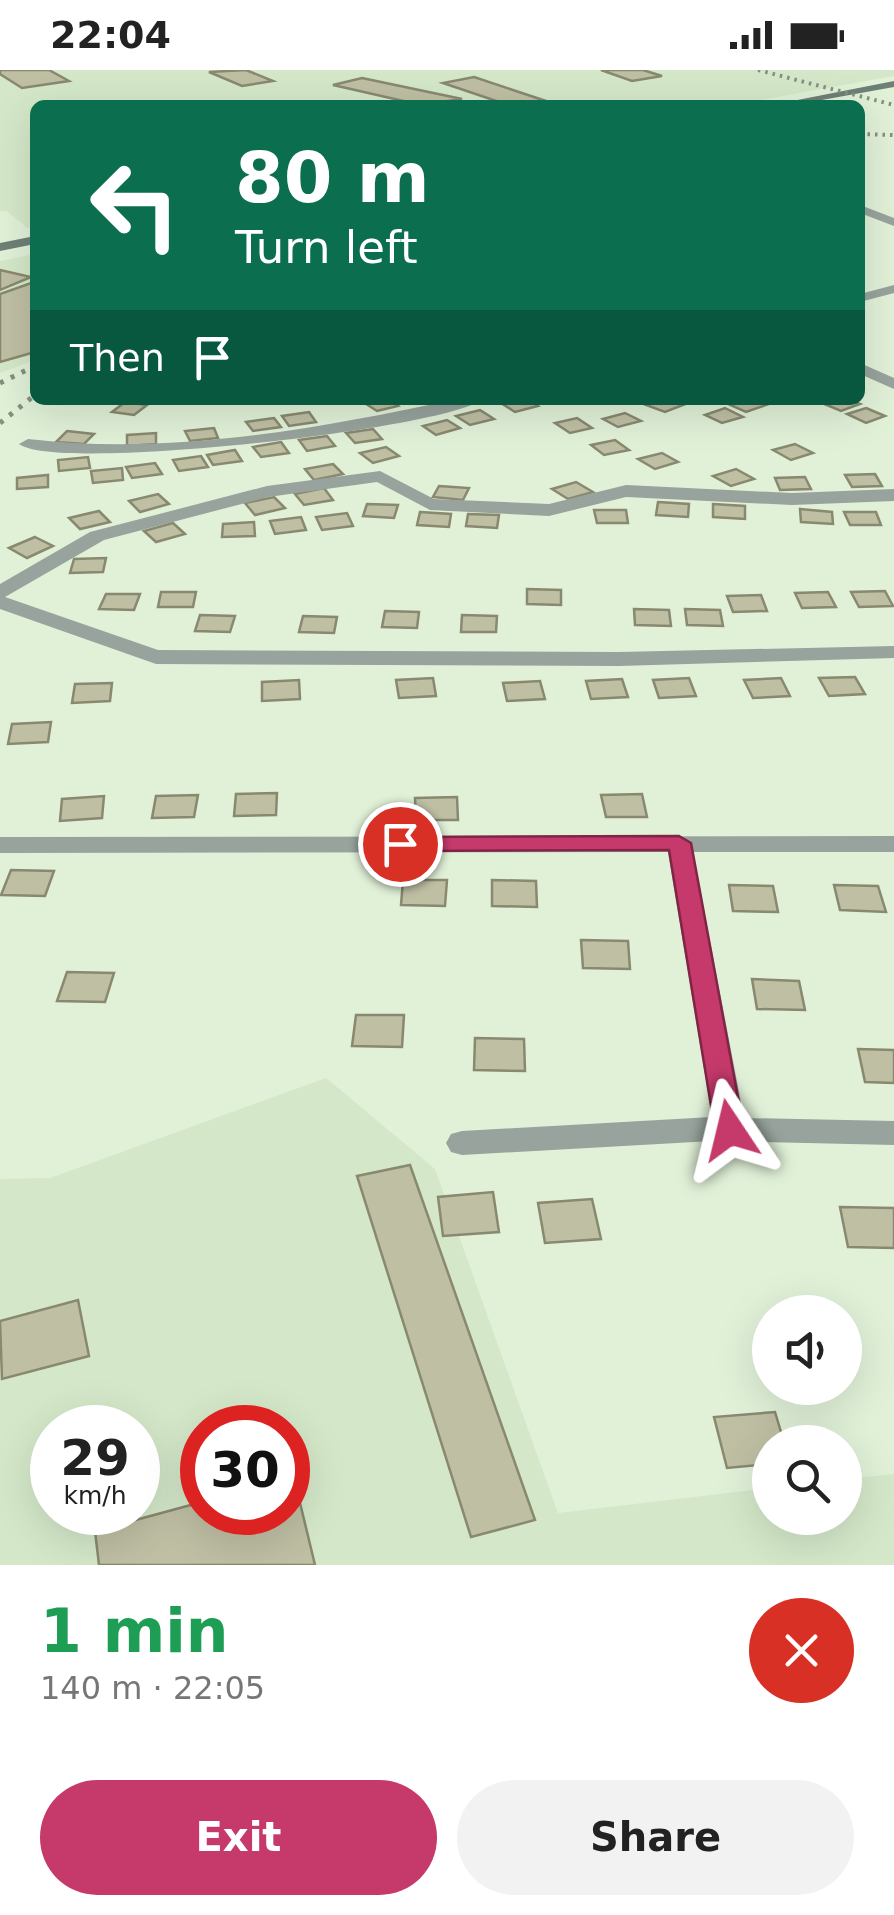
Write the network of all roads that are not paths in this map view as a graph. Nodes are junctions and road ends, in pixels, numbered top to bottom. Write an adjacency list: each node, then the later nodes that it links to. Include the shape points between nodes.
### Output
1 (894, 84): 2 (street)
2 (805, 100)
3 (865, 211): 4 (street)
4 (894, 222)
5 (30, 241): 6 (street)
6 (0, 247)
7 (894, 289): 8 (street)
8 (865, 297)
9 (865, 370): 10 (street)
10 (894, 384)
11 (453, 405): 12 (street, via 200,446 83,453)
12 (28, 444)
13 (894, 496): 14 (street, via 626,491 549,510 430,504 380,476 267,492 97,536)
14 (0, 592)
15 (0, 602): 16 (street, via 156,657 619,659)
16 (894, 652)
17 (679, 843): 18 (street); 19 (street); 20 (street)
18 (0, 844)
19 (894, 844)
20 (730, 1130): 21 (street); 22 (street)
21 (894, 1133)
22 (462, 1144)

